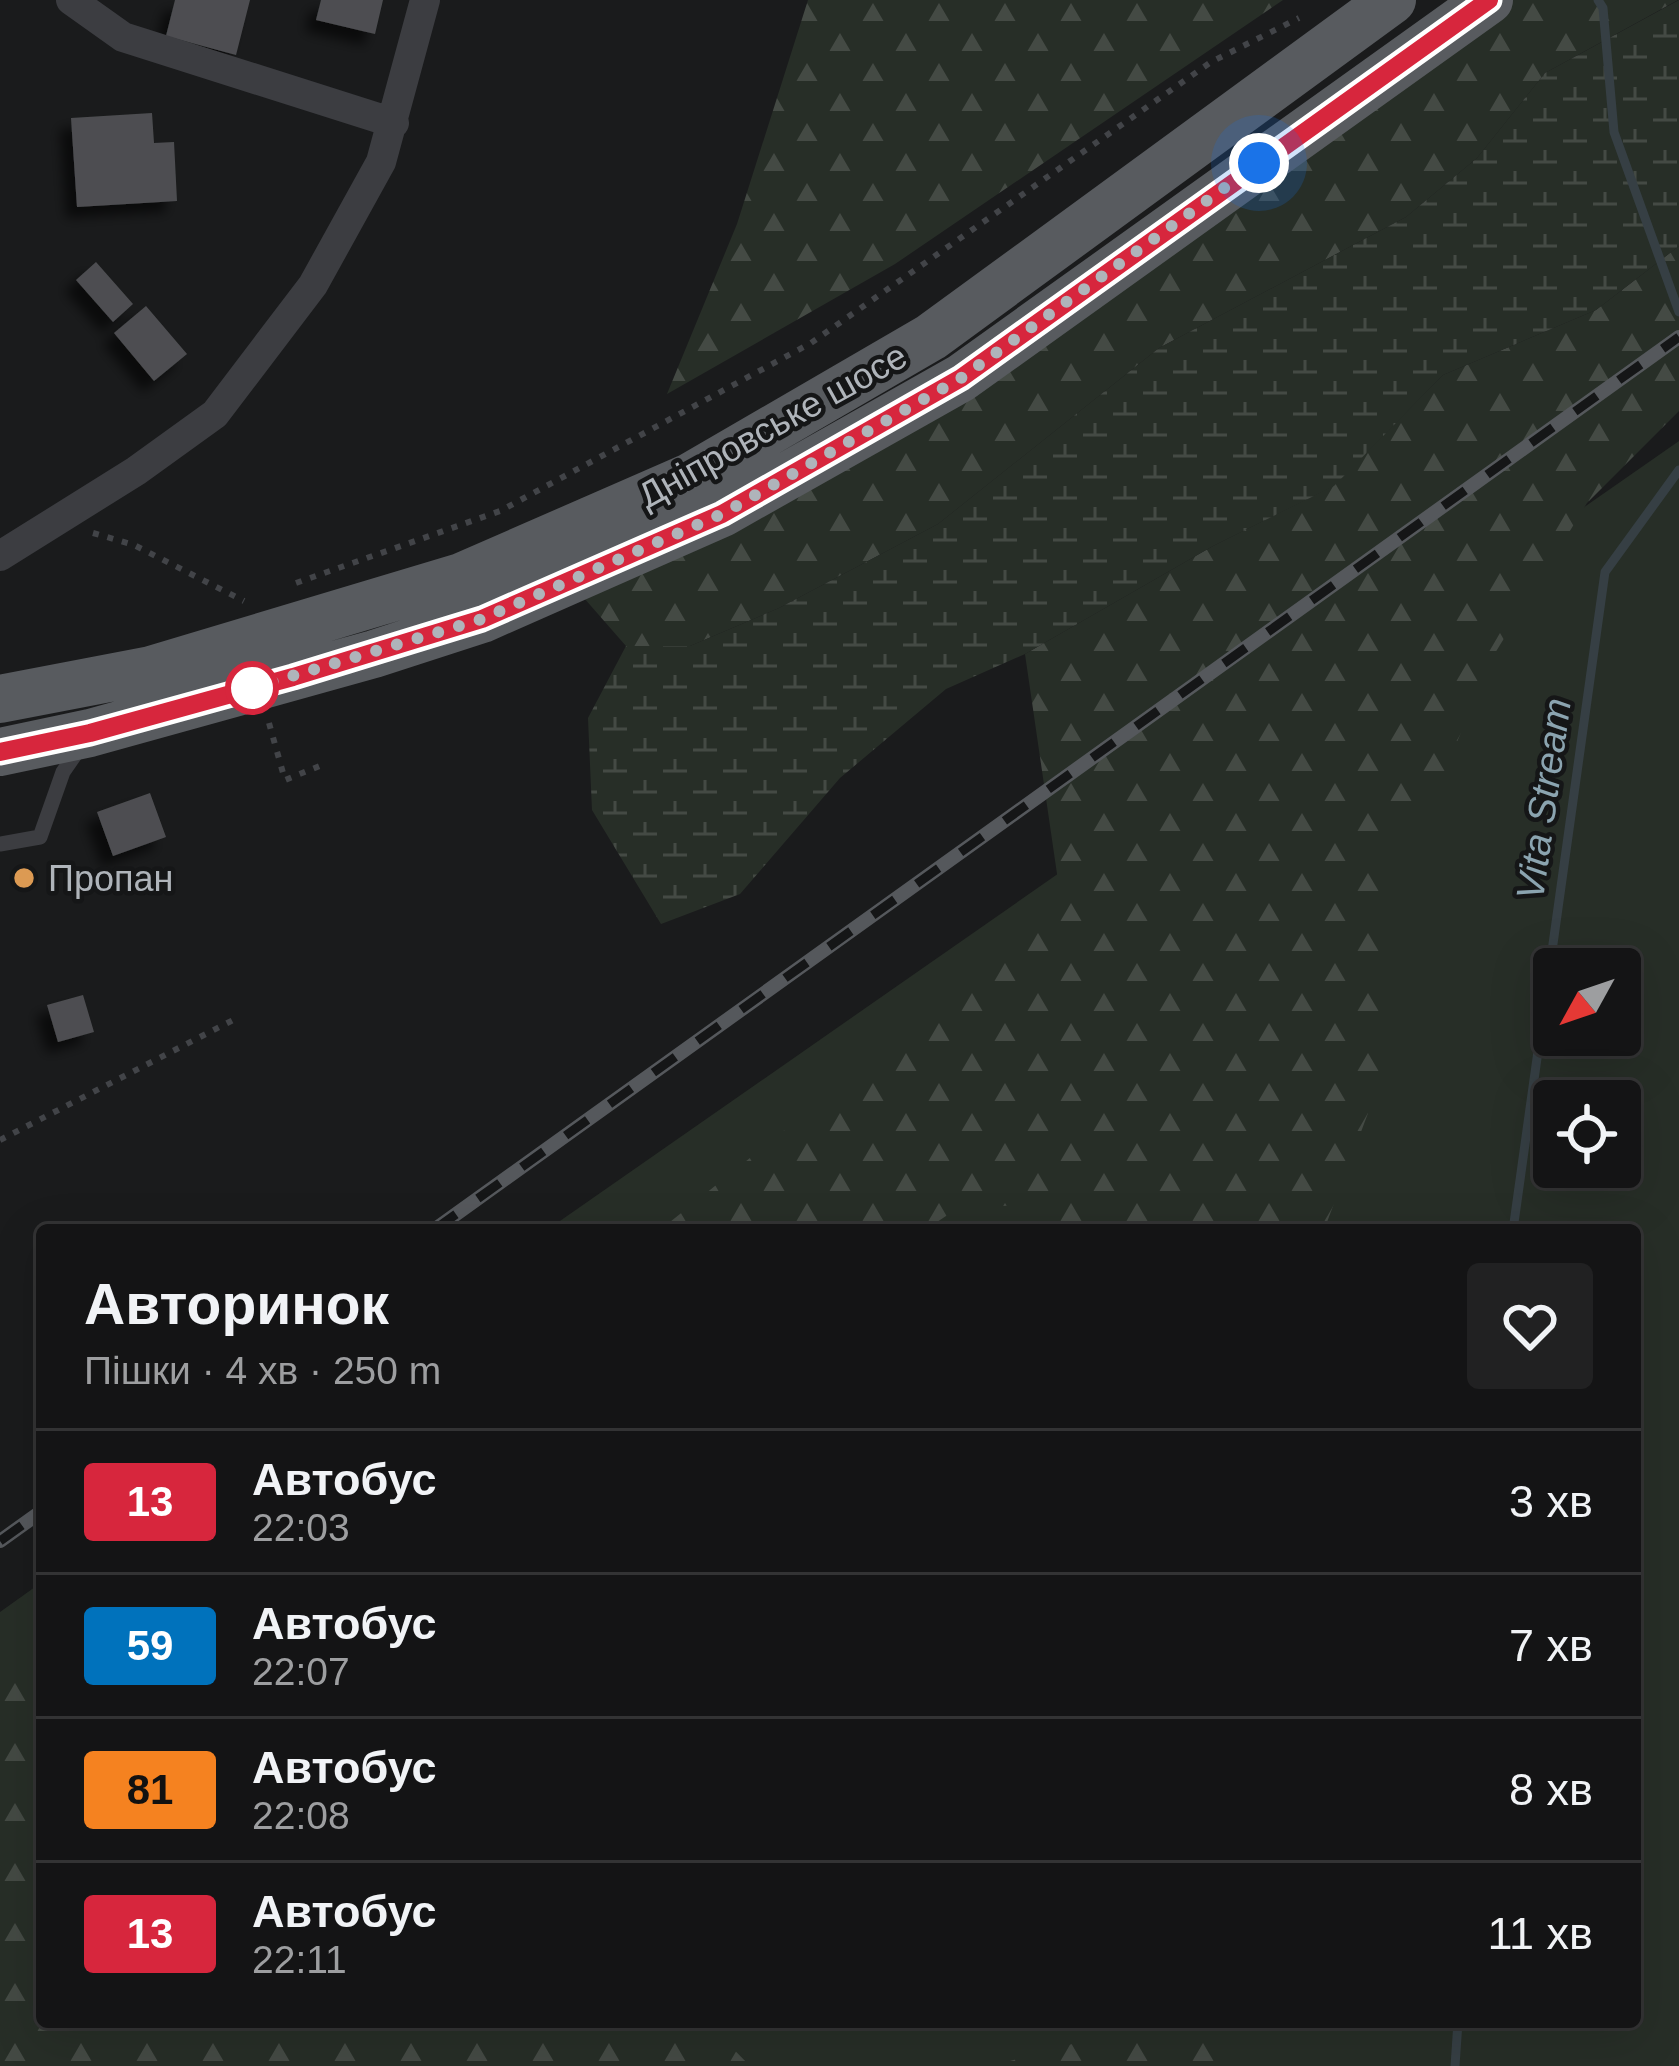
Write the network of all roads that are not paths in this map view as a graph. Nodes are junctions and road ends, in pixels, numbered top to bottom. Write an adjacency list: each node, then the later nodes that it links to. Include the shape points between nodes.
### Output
1 (71, 0): 5 (street, via 123,37)
2 (425, 0): 5 (street)
3 (1392, 0): 7 (main road, Дніпровське шосе, via 931,337 691,477 461,577 152,670)
4 (1489, 0): 8 (main road, Дніпровське шосе, via 961,378 722,514 482,619)
5 (394, 123): 6 (street, via 313,285 215,414)
6 (0, 556)
7 (0, 699)
8 (90, 733): 9 (main road, Дніпровське шосе); 10 (lane, via 63,772 40,837)
9 (0, 752)
10 (0, 844)

